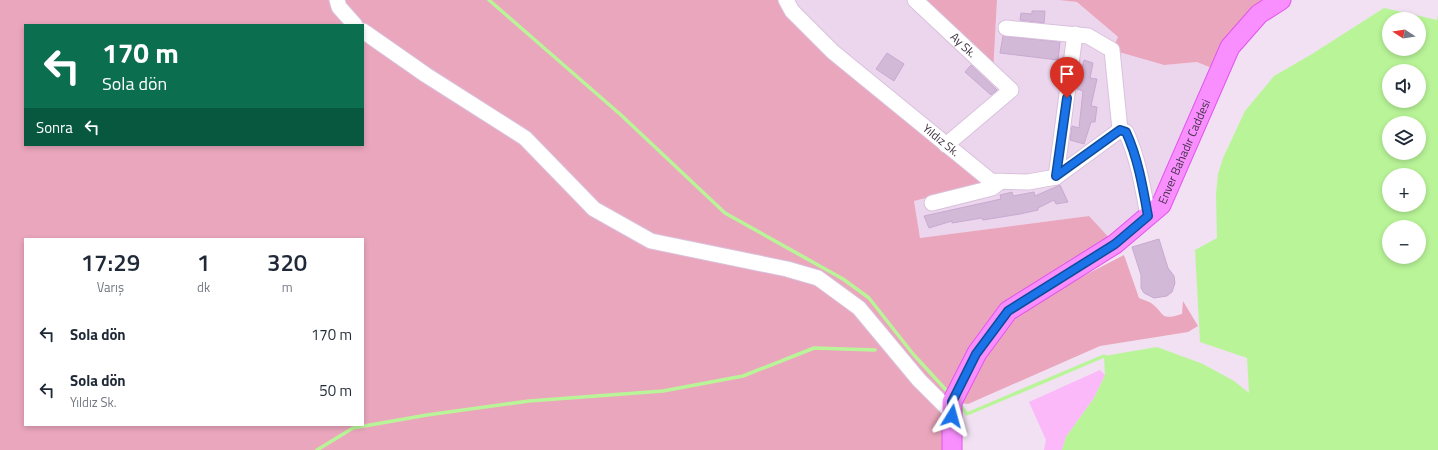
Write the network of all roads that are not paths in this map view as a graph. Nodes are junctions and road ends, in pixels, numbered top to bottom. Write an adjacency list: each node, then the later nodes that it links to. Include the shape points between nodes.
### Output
1 (337, 0): 5 (street, via 339,7)
2 (915, 0): 10 (street, Ay Sk., via 1011,90)
3 (1281, 0): 14 (main road, Enver Bahadır Caddesi, via 1259,14 1230,48 1160,205)
4 (788, 1): 10 (street, Yıldız Sk., via 792,11 833,52)
5 (354, 24)
6 (1006, 28): 8 (street)
7 (364, 32): 15 (street, via 525,138 594,209 651,241 787,269 818,278 859,308 919,380)
8 (1075, 34): 9 (street, via 1088,36 1112,50); 11 (street)
9 (1120, 130): 11 (street, Yıldız Sk.); 14 (street, via 1126,132 1131,144)
10 (946, 145): 12 (street, Yıldız Sk., via 990,181)
11 (1056, 176): 12 (street, Yıldız Sk., via 1028,182)
12 (1000, 182): 13 (street, via 992,188)
13 (932, 202)
14 (1148, 216): 15 (main road, Enver Bahadır Caddesi, via 1115,244 1008,311 976,354)
15 (952, 409): 16 (main road, Enver Bahadır Caddesi)
16 (952, 450)

